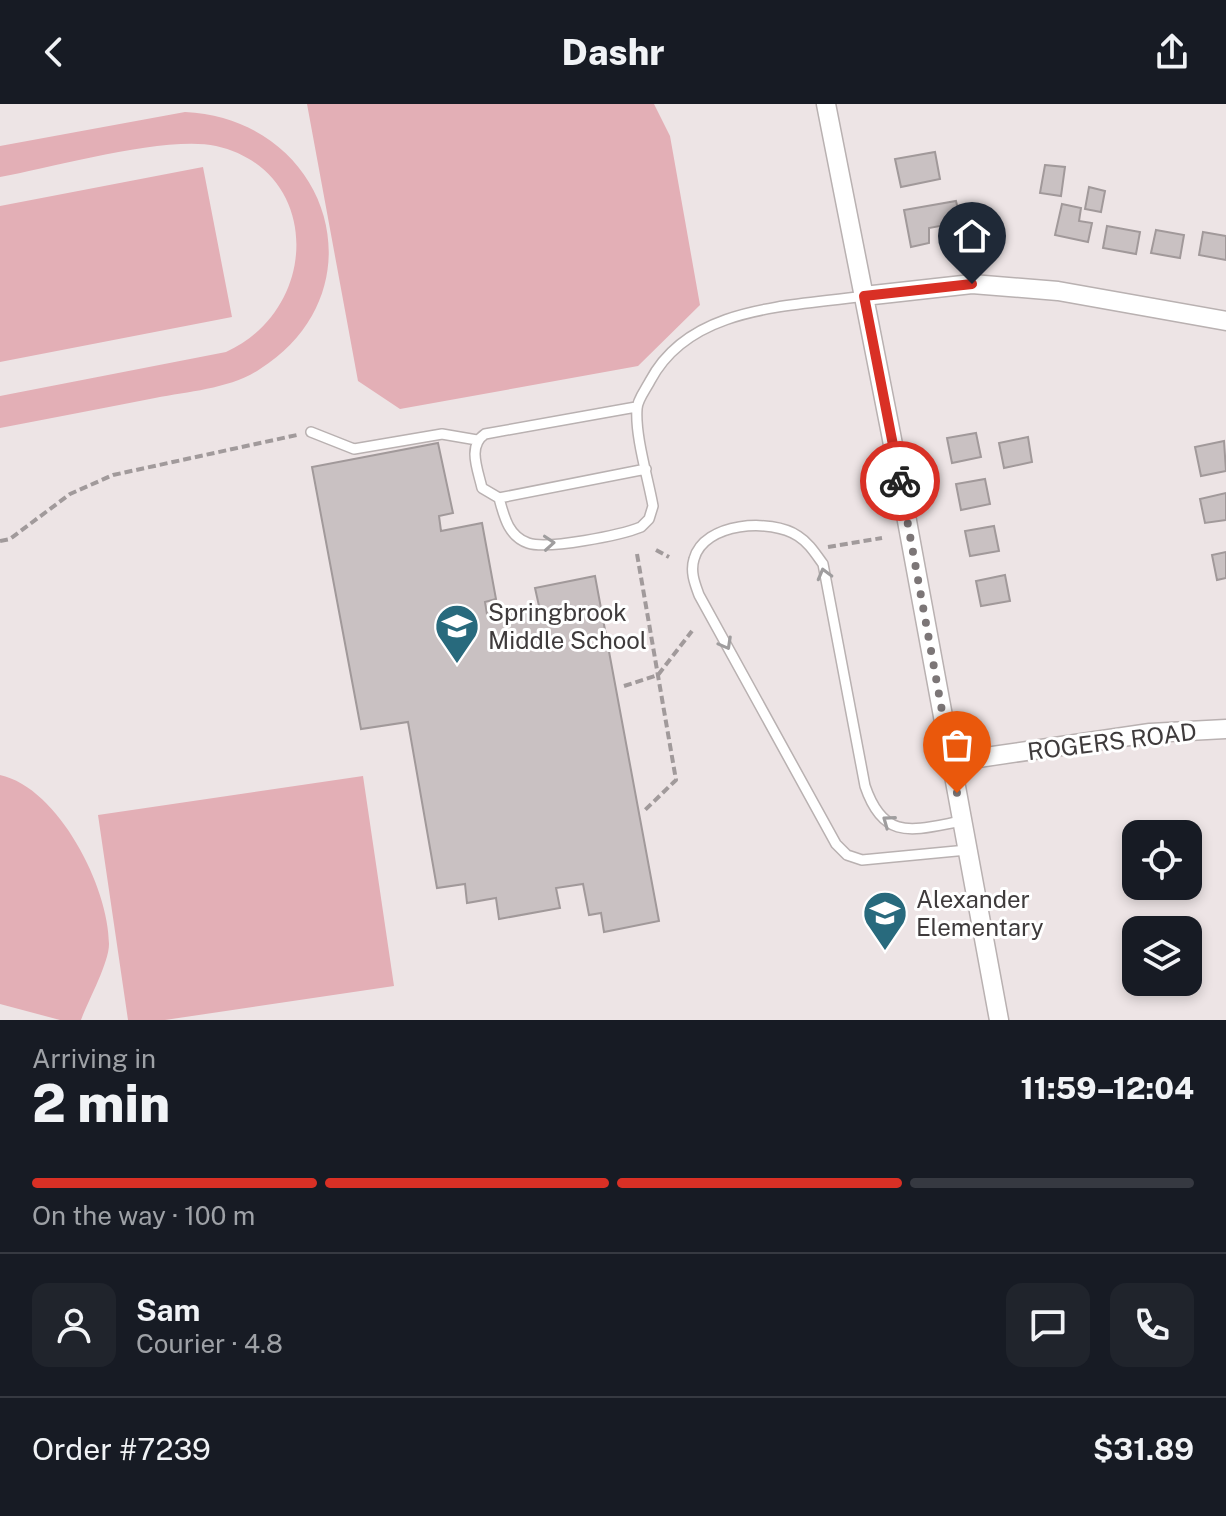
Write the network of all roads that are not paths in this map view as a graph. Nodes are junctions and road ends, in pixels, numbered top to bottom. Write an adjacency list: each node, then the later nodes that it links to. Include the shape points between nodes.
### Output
1 (826, 104): 2 (street)
2 (864, 296): 3 (street, via 972,284 1058,291); 4 (lane, via 740,314 709,325 676,347); 10 (street)
3 (1226, 321)
4 (636, 407): 6 (lane, via 485,434); 7 (lane)
5 (311, 432): 6 (lane, via 354,449 442,434)
6 (477, 440): 8 (lane, via 482,488)
7 (646, 469): 8 (lane); 8 (lane, one-way to 7, via 507,525 528,543 547,545 630,531 649,519 653,506)
8 (499, 498)
9 (1226, 729): 10 (street, ROGERS ROAD, via 1150,733)
10 (951, 762): 11 (street)
11 (962, 821): 12 (street); 12 (lane, one-way to 12, via 899,829 872,808 823,564 811,546 796,534 755,524 736,527 700,547 693,578 699,595 836,844 862,860)
12 (967, 850): 13 (street)
13 (999, 1020)

